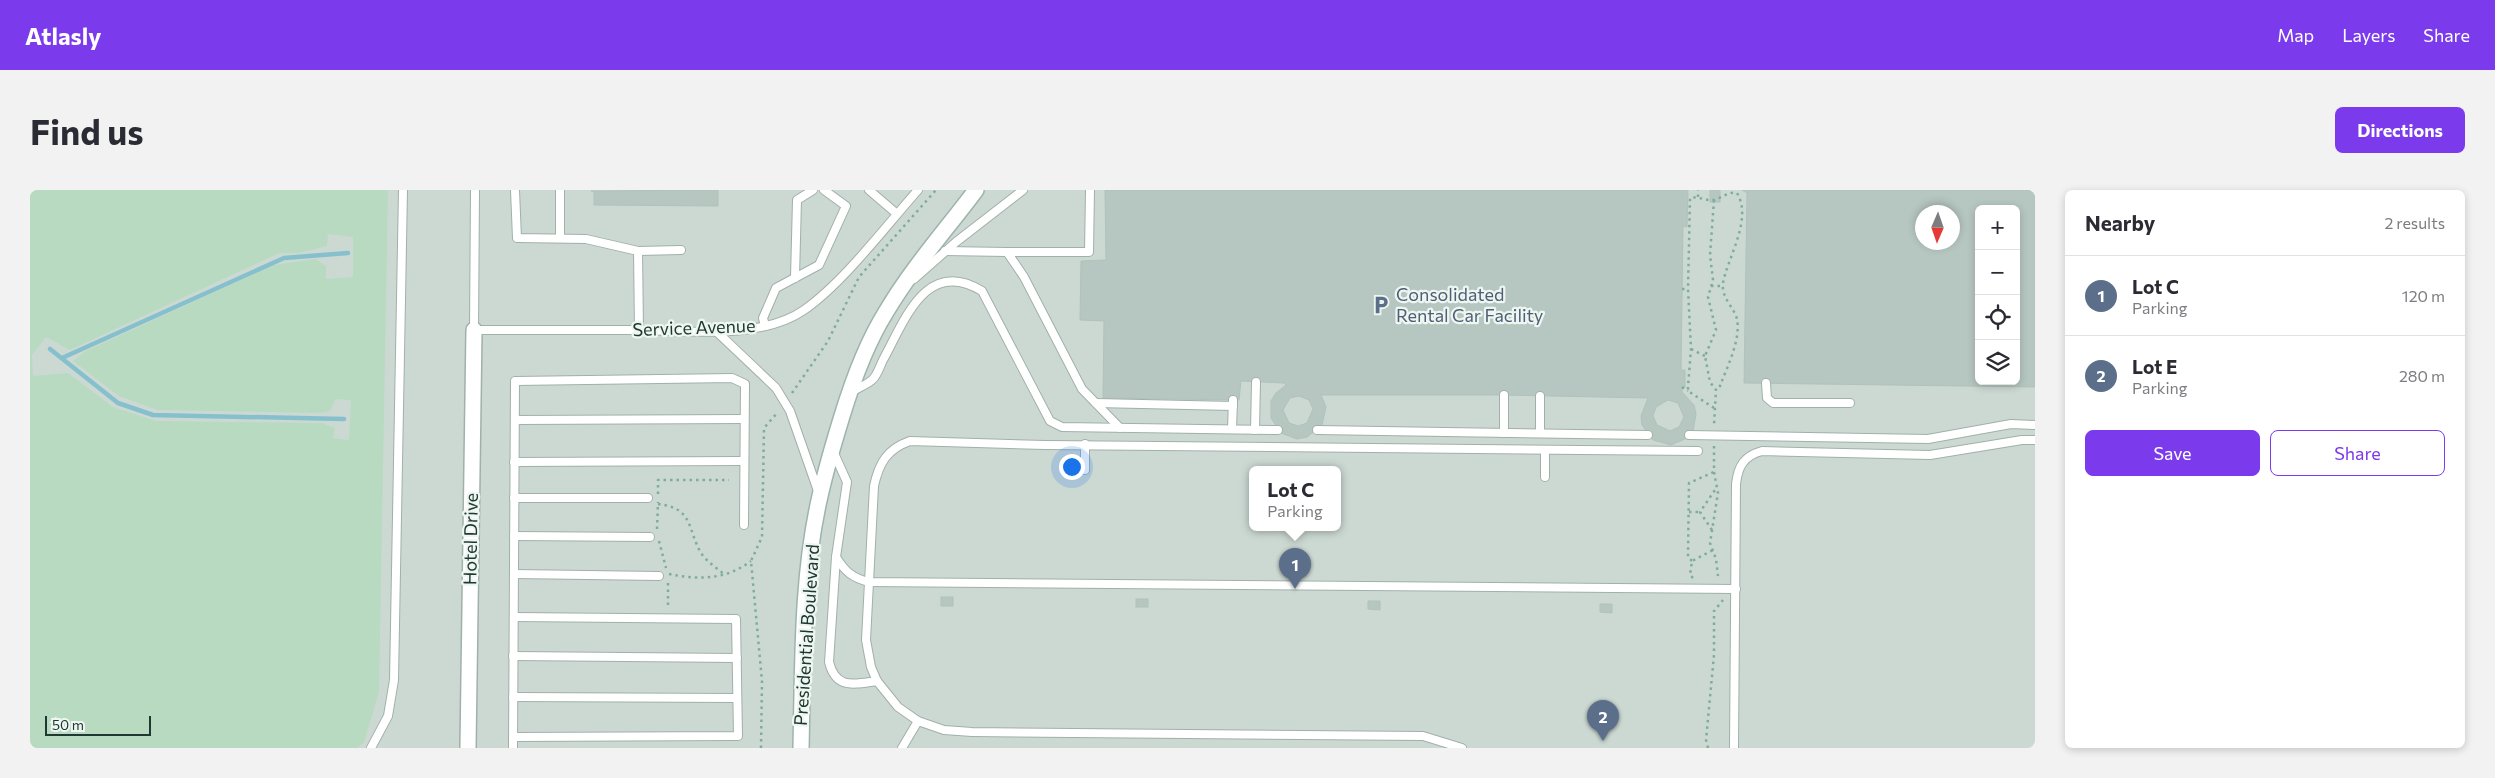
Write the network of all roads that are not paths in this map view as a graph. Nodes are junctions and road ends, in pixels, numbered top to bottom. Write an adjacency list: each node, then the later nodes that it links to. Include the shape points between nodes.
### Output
1 (403, 190): 73 (lane, via 394,680 388,716)
2 (475, 190): 23 (lane)
3 (516, 190): 15 (lane, via 517,238)
4 (560, 190): 15 (lane)
5 (813, 190): 20 (lane, via 797,200)
6 (824, 190): 20 (lane, via 846,206 819,265)
7 (869, 190): 13 (lane)
8 (918, 190): 13 (lane, Service Avenue)
9 (976, 190): 14 (main road, Presidential Boulevard)
10 (984, 190): 14 (main road, Presidential Boulevard)
11 (1023, 190): 18 (lane)
12 (1090, 190): 19 (lane, via 1089,252)
13 (897, 214): 22 (lane, Service Avenue, via 830,288 803,311)
14 (950, 225): 21 (main road, Presidential Boulevard)
15 (560, 238): 17 (lane, via 586,238)
16 (681, 250): 17 (lane)
17 (638, 251): 24 (lane)
18 (945, 251): 19 (lane); 21 (lane)
19 (1007, 252): 31 (lane, via 1024,277 1082,389)
20 (795, 278): 22 (lane, via 776,288 763,318)
21 (898, 294): 28 (main road, Presidential Boulevard, via 866,350)
22 (765, 326): 25 (lane, Service Avenue)
23 (474, 330): 24 (lane, Service Avenue); 74 (main road, Hotel Drive)
24 (639, 330): 25 (lane, Service Avenue)
25 (716, 331): 54 (lane, via 776,388 790,411)
26 (1256, 382): 38 (lane)
27 (1766, 383): 32 (lane, via 1767,398 1773,403)
28 (850, 393): 36 (lane, via 872,380 916,302 932,286 947,281 969,283 982,291 1050,420 1062,427); 48 (main road, Presidential Boulevard)
29 (1504, 395): 41 (lane)
30 (1540, 396): 42 (lane)
31 (1096, 403): 36 (lane); 37 (lane, via 1233,403)
32 (1850, 403)
33 (744, 419): 34 (lane); 34 (lane, via 745,384 732,378 515,381); 50 (lane)
34 (515, 420): 51 (lane)
35 (2035, 425): 44 (lane, via 2011,424 1928,439)
36 (1120, 428): 37 (lane)
37 (1232, 430): 38 (lane)
38 (1255, 430): 39 (lane)
39 (1278, 430)
40 (1317, 430): 41 (lane)
41 (1504, 433): 42 (lane)
42 (1540, 433): 43 (lane)
43 (1648, 435)
44 (1689, 435)
45 (2035, 440): 64 (lane, via 1930,455 1762,451 1751,454 1741,463 1737,478)
46 (1085, 444): 47 (lane); 52 (lane); 63 (lane, via 910,441 891,450 878,468 874,486)
47 (1545, 450): 49 (lane); 53 (lane)
48 (832, 451): 54 (main road, Presidential Boulevard); 60 (lane, via 847,482)
49 (1698, 452)
50 (744, 461): 51 (lane); 57 (lane)
51 (514, 462): 55 (lane)
52 (1085, 470)
53 (1545, 477)
54 (820, 497): 76 (main road, Presidential Boulevard, via 806,589)
55 (514, 498): 56 (lane); 58 (lane)
56 (648, 498)
57 (744, 525)
58 (514, 536): 59 (lane); 61 (lane)
59 (650, 537)
60 (836, 557): 63 (lane, via 853,578); 68 (lane, via 829,662 832,673 840,681 851,684)
61 (514, 574): 62 (lane); 65 (lane)
62 (664, 574)
63 (869, 582): 64 (lane); 68 (lane, via 866,640)
64 (1736, 589): 79 (lane)
65 (514, 617): 66 (lane); 67 (lane, via 736,619)
66 (513, 656): 67 (lane); 69 (lane)
67 (737, 658): 70 (lane)
68 (877, 681): 71 (lane, via 898,707)
69 (513, 697): 70 (lane); 72 (lane)
70 (737, 698): 72 (lane, via 738,736)
71 (918, 721): 77 (lane); 78 (lane, via 944,730 972,732 1423,736)
72 (513, 737): 75 (lane)
73 (371, 748)
74 (468, 748)
75 (513, 748)
76 (801, 748)
77 (902, 748)
78 (1462, 748)
79 (1734, 748)

